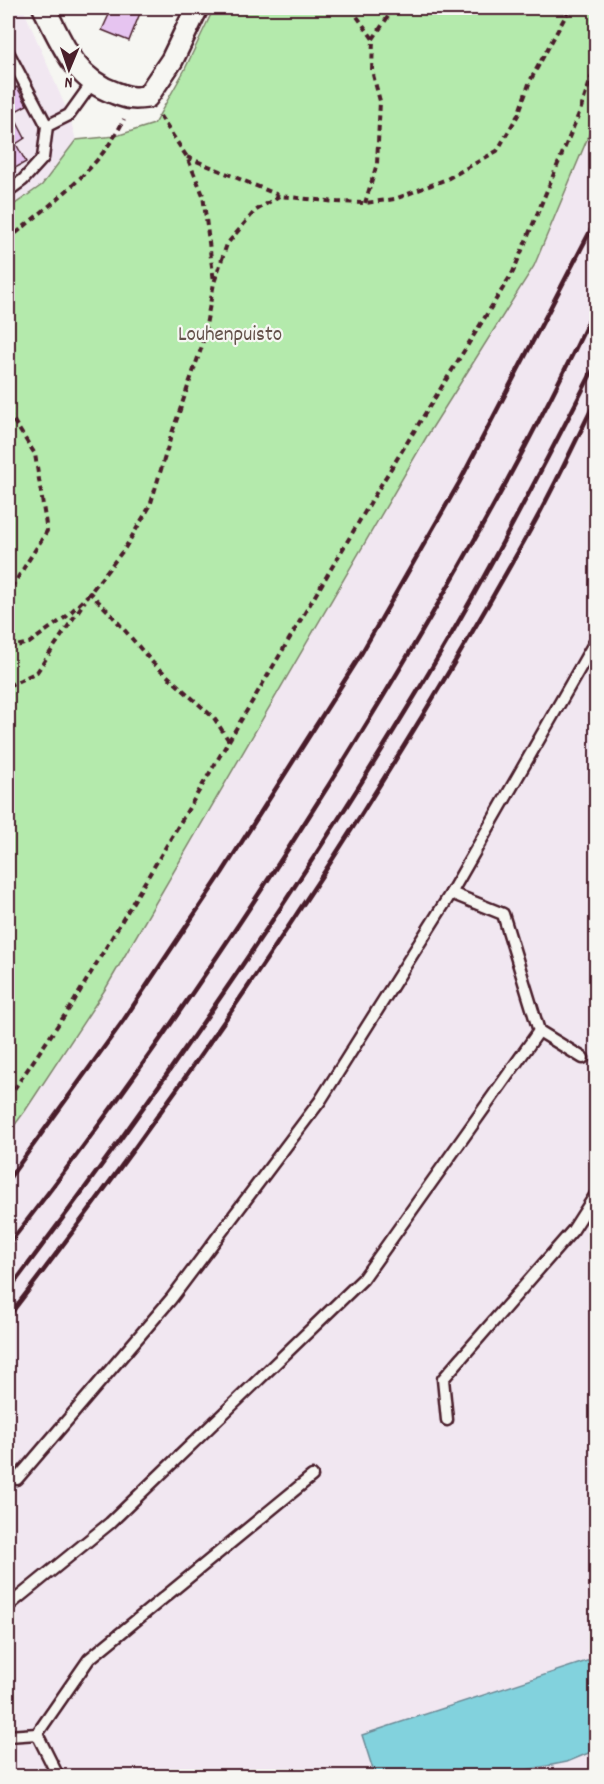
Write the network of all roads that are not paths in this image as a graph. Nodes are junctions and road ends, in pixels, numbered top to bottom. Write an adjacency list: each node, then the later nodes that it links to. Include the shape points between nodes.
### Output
1 (44, 8): 4 (street, via 75,66)
2 (196, 8): 4 (street, via 172,60 140,98)
3 (8, 52): 5 (lane)
4 (100, 87): 5 (lane, via 69,115)
5 (47, 126): 6 (lane, via 43,158)
6 (8, 191)
7 (597, 640): 8 (lane)
8 (593, 654): 9 (lane)
9 (452, 892): 10 (lane, via 503,914); 15 (lane, via 320,1101 171,1299)
10 (539, 1031): 11 (lane); 16 (lane, via 363,1280 110,1523)
11 (583, 1058)
12 (597, 1194): 13 (lane, via 573,1230 442,1379)
13 (447, 1420)
14 (312, 1476): 17 (lane, via 89,1659)
15 (17, 1479)
16 (8, 1606)
17 (37, 1734): 18 (lane); 19 (lane)
18 (8, 1736)
19 (58, 1776)

